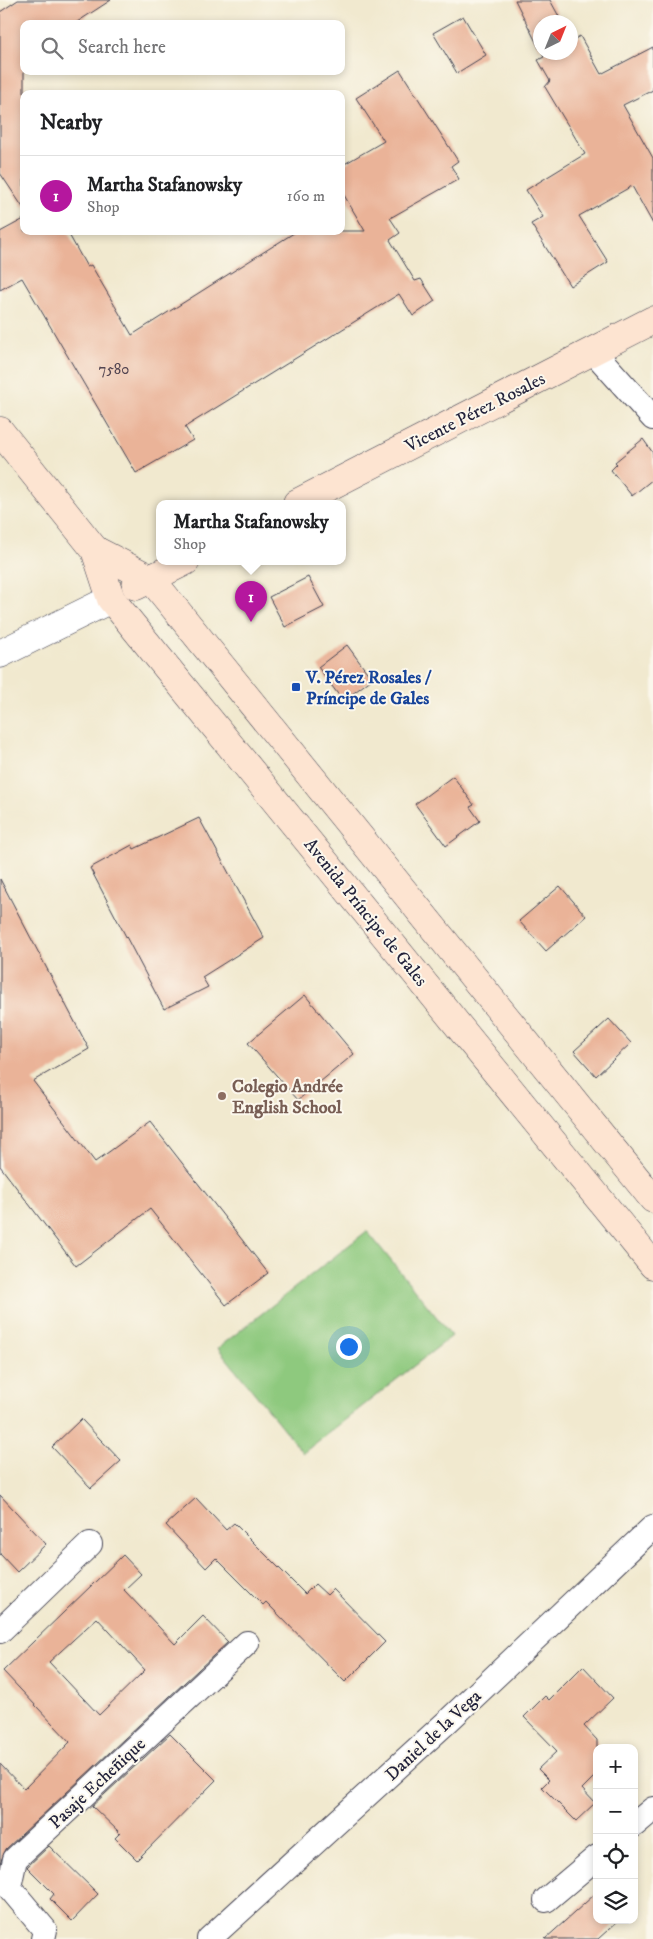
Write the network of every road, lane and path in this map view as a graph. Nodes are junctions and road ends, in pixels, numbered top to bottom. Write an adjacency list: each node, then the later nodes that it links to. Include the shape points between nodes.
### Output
1 (653, 320): 2 (main road, Vicente Pérez Rosales)
2 (593, 351): 3 (street); 5 (main road, Vicente Pérez Rosales)
3 (653, 418)
4 (0, 430): 6 (main road, Avenida Príncipe de Gales)
5 (303, 500)
6 (95, 550): 8 (main road, Avenida Príncipe de Gales); 9 (main road, Avenida Príncipe de Gales)
7 (178, 565): 8 (main road)
8 (151, 579): 9 (main road); 11 (main road, Avenida Príncipe de Gales)
9 (111, 599): 10 (street); 12 (main road, Avenida Príncipe de Gales)
10 (0, 654)
11 (653, 1199)
12 (653, 1265)
13 (653, 1527): 22 (street, Daniel de la Vega, via 449,1720)
14 (90, 1544): 15 (street)
15 (0, 1631)
16 (247, 1644): 21 (street, Pasaje Echeñique, via 15,1860 9,1887 45,1930)
17 (653, 1809): 18 (street)
18 (638, 1822)
19 (593, 1860): 20 (street)
20 (546, 1900)
21 (43, 1939)
22 (209, 1939)

